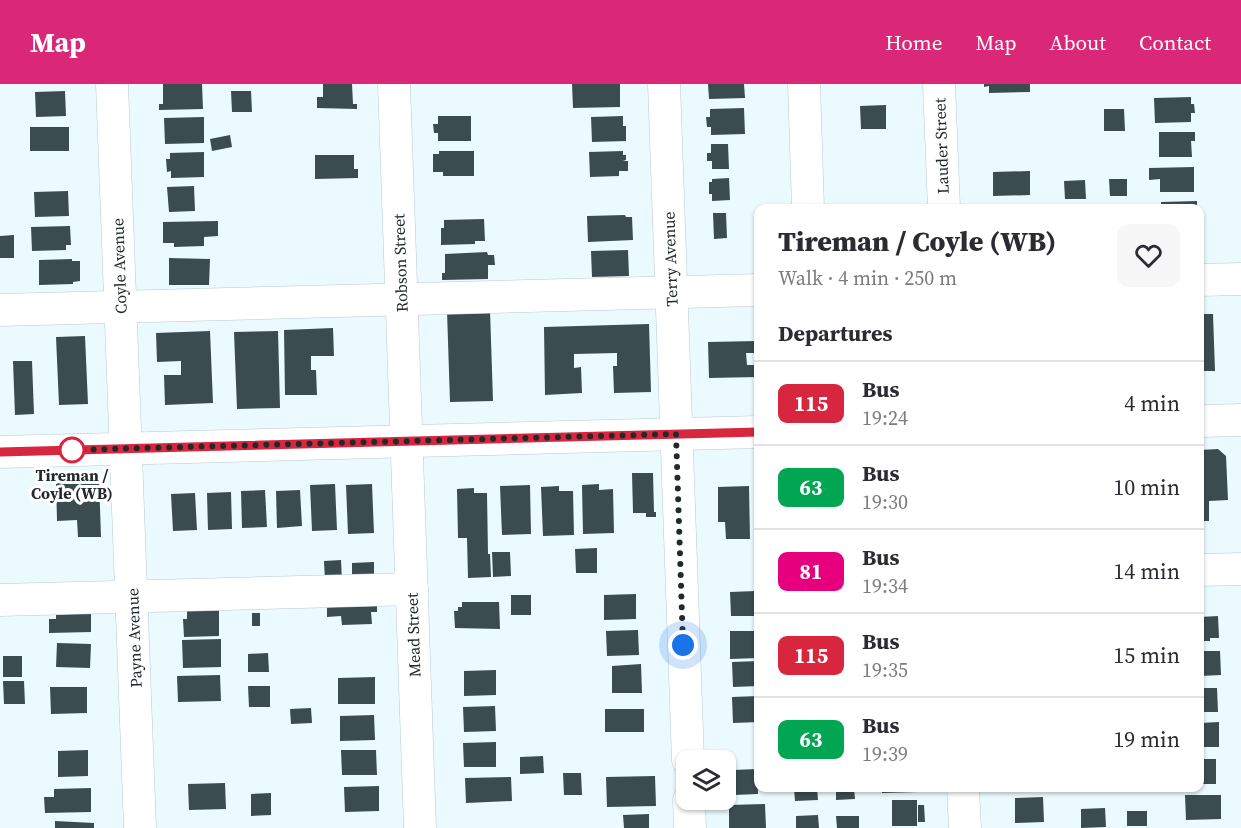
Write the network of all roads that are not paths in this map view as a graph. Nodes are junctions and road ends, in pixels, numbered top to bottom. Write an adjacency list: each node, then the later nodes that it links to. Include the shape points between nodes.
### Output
1 (112, 84): 13 (street, Coyle Avenue)
2 (394, 84): 12 (street, Robson Street)
3 (664, 84): 11 (street, Terry Avenue)
4 (804, 84): 6 (street)
5 (939, 84): 7 (street, Lauder Street)
6 (808, 204)
7 (944, 204)
8 (1241, 279): 9 (street)
9 (1204, 280)
10 (754, 290): 11 (street)
11 (671, 292): 12 (street); 18 (street, Terry Avenue)
12 (402, 300): 13 (street); 19 (street, Robson Street)
13 (121, 308): 14 (street); 20 (street, Coyle Avenue)
14 (0, 310)
15 (1241, 420): 16 (street)
16 (1204, 421)
17 (754, 432): 18 (street)
18 (676, 434): 19 (street); 27 (street, Terry Avenue)
19 (406, 441): 20 (street); 24 (street, Mead Street)
20 (127, 448): 21 (street); 25 (street, Payne Avenue)
21 (0, 452)
22 (1241, 569): 23 (street)
23 (1204, 570)
24 (412, 589): 25 (street); 31 (street, Mead Street)
25 (132, 597): 26 (street); 30 (street, Payne Avenue)
26 (0, 600)
27 (687, 750)
28 (963, 792): 33 (street)
29 (689, 810): 32 (street)
30 (140, 828)
31 (420, 828)
32 (690, 828)
33 (965, 828)

